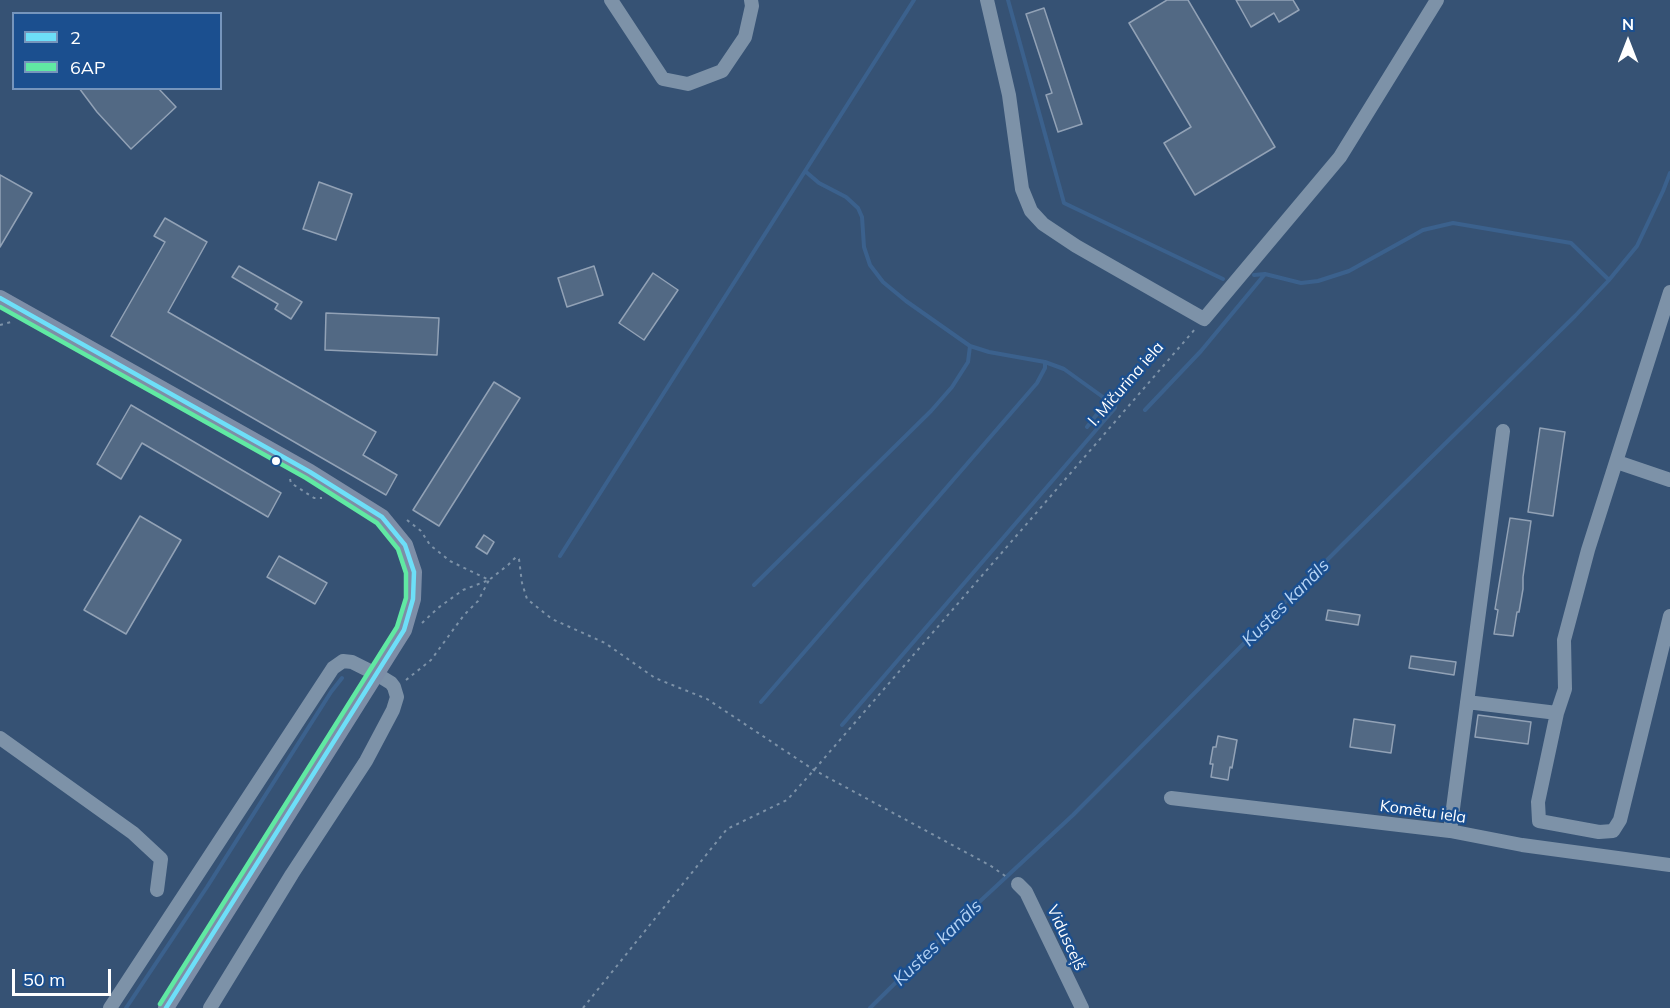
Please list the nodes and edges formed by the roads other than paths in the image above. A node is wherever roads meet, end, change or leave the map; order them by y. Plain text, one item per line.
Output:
1 (611, 0) edge
2 (751, 0) edge
3 (987, 0) edge
4 (1437, 0) edge
5 (1667, 286) edge
6 (0, 298) edge
7 (1503, 431) dead end
8 (1617, 462) junction
9 (1670, 480) edge
10 (1670, 616) edge
11 (378, 675) junction
12 (1467, 702) junction
13 (1557, 713) junction
14 (0, 738) edge
15 (1171, 798) dead end
16 (1450, 831) junction
17 (1670, 865) edge
18 (1018, 884) road end
19 (158, 890) dead end
20 (110, 1008) edge
21 (166, 1008) edge
22 (210, 1008) edge
23 (1082, 1008) edge

1 - 2 street
3 - 4 street
5 - 8 street
6 - 11 main road
7 - 12 street
8 - 9 street
8 - 13 street
10 - 13 street
11 - 20 street
11 - 21 main road
11 - 22 street
12 - 13 street
12 - 16 street
14 - 19 street
15 - 16 street, Komētu iela
16 - 17 street, Komētu iela
18 - 23 street, Vidusceļš

